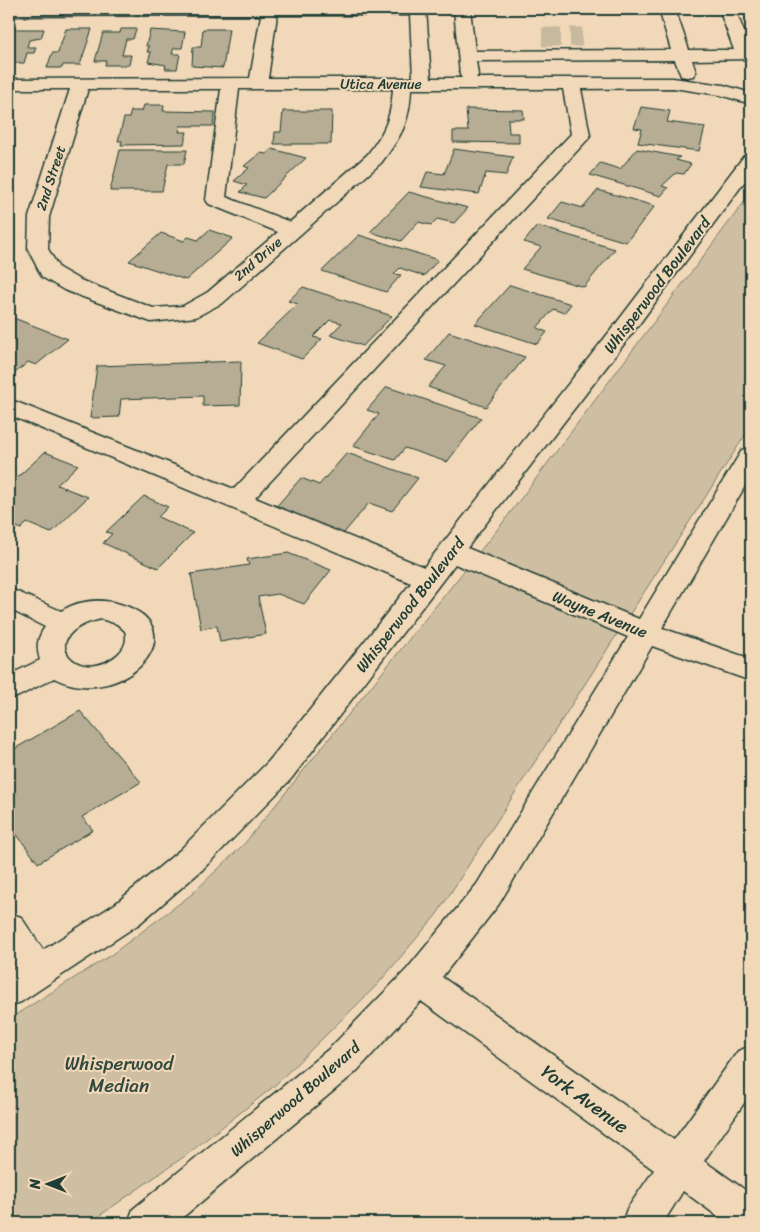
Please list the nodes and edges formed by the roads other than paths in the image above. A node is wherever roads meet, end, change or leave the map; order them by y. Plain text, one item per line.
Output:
1 (270, 9) edge
2 (418, 9) edge
3 (462, 9) edge
4 (667, 9) edge
5 (727, 9) edge
6 (9, 11) edge
7 (531, 37) tunnel mouth
8 (602, 37) dead end
9 (607, 55) junction
10 (682, 55) junction
11 (467, 56) junction
12 (508, 56) junction
13 (571, 83) junction
14 (9, 84) edge
15 (81, 84) junction
16 (231, 84) junction
17 (258, 84) junction
18 (412, 84) junction
19 (470, 84) junction
20 (690, 84) junction
21 (751, 99) edge
22 (751, 160) edge
23 (292, 230) junction
24 (50, 272) joint
25 (9, 406) edge
26 (746, 475) edge
27 (238, 501) junction
28 (451, 552) junction
29 (430, 580) junction
30 (9, 598) edge
31 (62, 623) junction
32 (646, 632) junction
33 (56, 664) junction
34 (751, 670) edge
35 (9, 688) edge
36 (9, 927) edge
37 (38, 972) junction
38 (419, 980) junction
39 (9, 991) edge
40 (751, 1063) edge
41 (678, 1166) junction
42 (751, 1217) edge
43 (146, 1223) edge
44 (641, 1223) edge

1 - 2 street
1 - 6 street
1 - 17 street
2 - 18 street, 2nd Drive
3 - 11 street
4 - 10 street
5 - 10 street
7 - 12 street
8 - 9 street
9 - 10 street
9 - 12 street
10 - 20 street
11 - 12 street
11 - 19 street
13 - 19 street, Utica Avenue
13 - 20 street, Utica Avenue
13 - 27 street
14 - 15 street, Utica Avenue
15 - 16 street, Utica Avenue
15 - 24 street, 2nd Street
16 - 17 street, Utica Avenue
16 - 23 street
17 - 18 street, Utica Avenue
18 - 19 street, Utica Avenue
18 - 23 street, 2nd Drive
20 - 21 street, Utica Avenue
22 - 28 street, Whisperwood Boulevard
23 - 24 street, 2nd Drive
25 - 27 street
26 - 32 street, Whisperwood Boulevard
27 - 29 street
28 - 29 street, Whisperwood Boulevard
28 - 32 street, Wayne Avenue
29 - 37 street, Whisperwood Boulevard
30 - 31 street
31 - 33 street
31 - 33 street
32 - 34 street, Wayne Avenue
32 - 38 street, Whisperwood Boulevard
33 - 35 street
36 - 37 street
37 - 39 street, Whisperwood Boulevard
38 - 41 street, York Avenue
38 - 43 street, Whisperwood Boulevard
40 - 41 street
41 - 42 street, York Avenue
41 - 44 street

